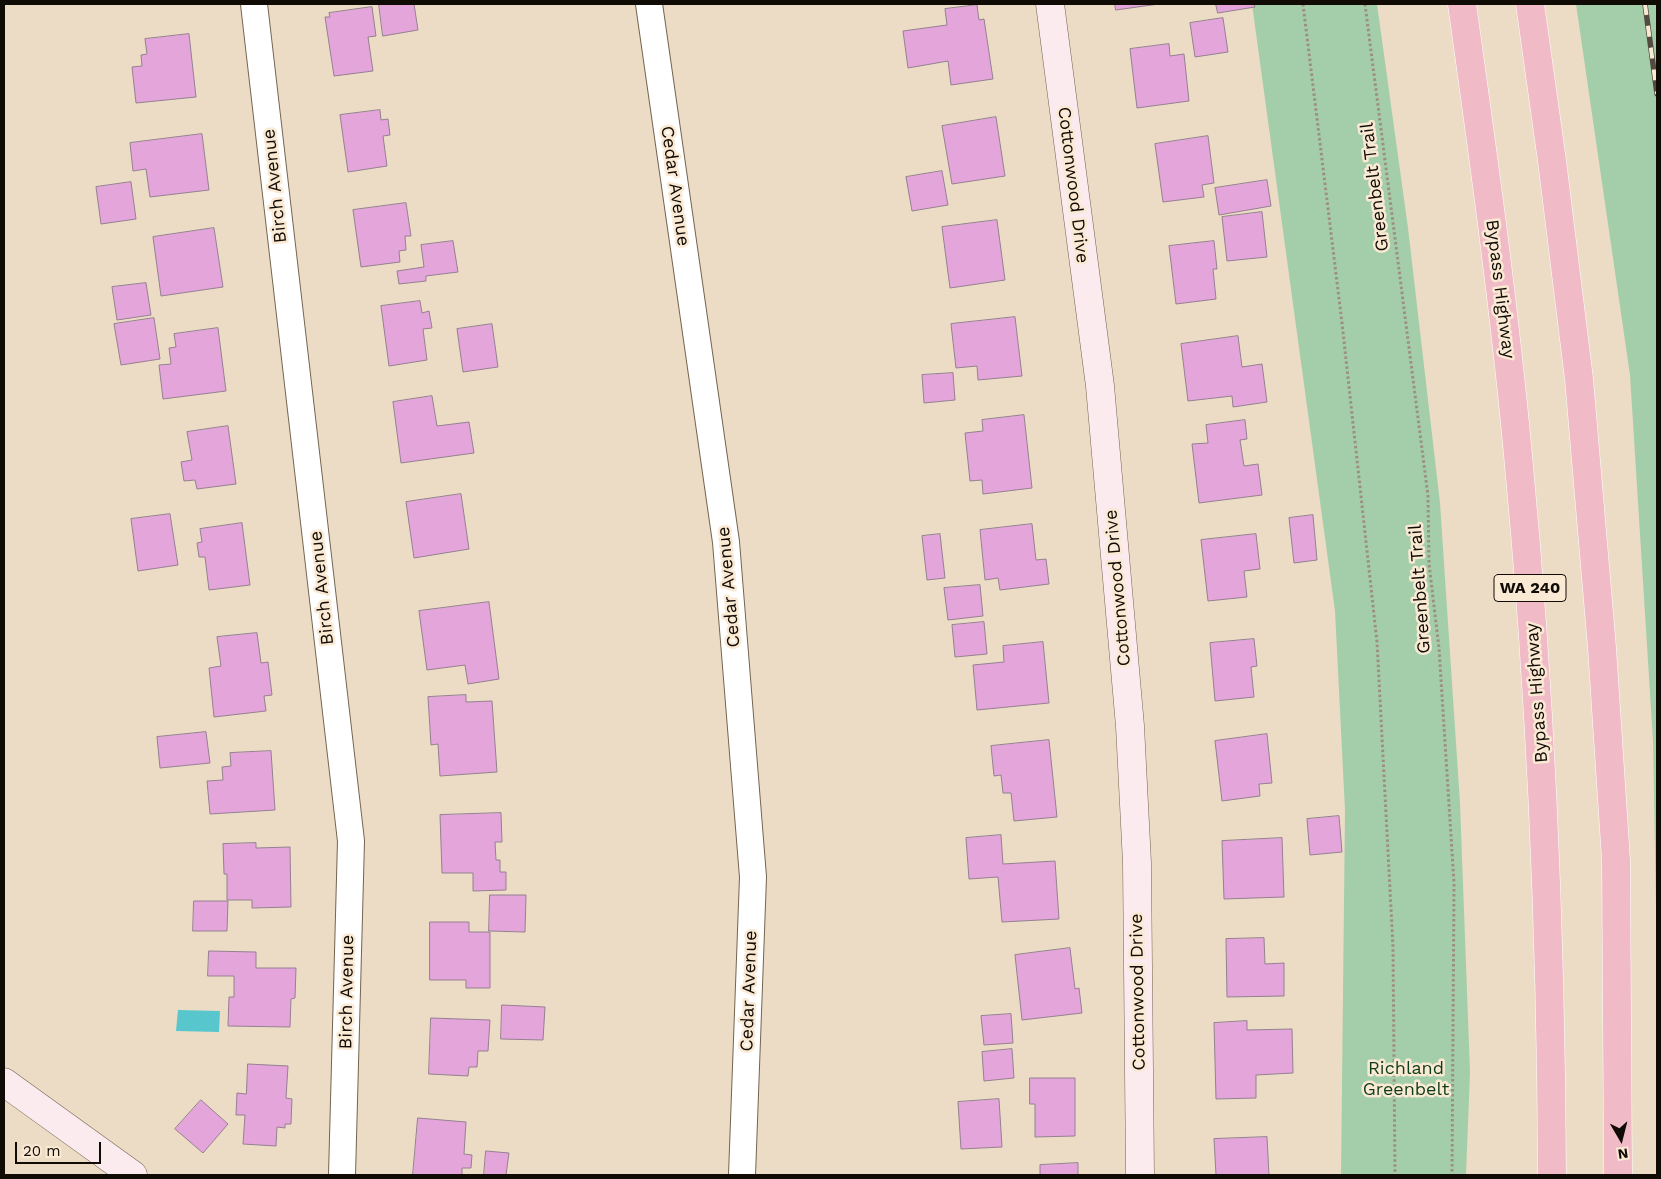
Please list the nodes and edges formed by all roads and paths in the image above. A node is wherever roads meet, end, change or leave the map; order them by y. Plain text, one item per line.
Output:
1 (254, 4) edge
2 (649, 4) edge
3 (1050, 4) edge
4 (1304, 4) edge
5 (1365, 4) edge
6 (1462, 4) edge
7 (1530, 4) edge
8 (4, 1082) edge
9 (133, 1175) edge
10 (342, 1175) edge
11 (742, 1175) edge
12 (1140, 1175) edge
13 (1395, 1175) edge
14 (1452, 1175) edge
15 (1552, 1175) edge
16 (1618, 1175) edge

1 - 10 street, Birch Avenue
2 - 11 street, Cedar Avenue
3 - 12 street, Cottonwood Drive
4 - 13 path
5 - 14 path, Greenbelt Trail
6 - 15 highway, Bypass Highway / WA 240
7 - 16 highway
8 - 9 street

